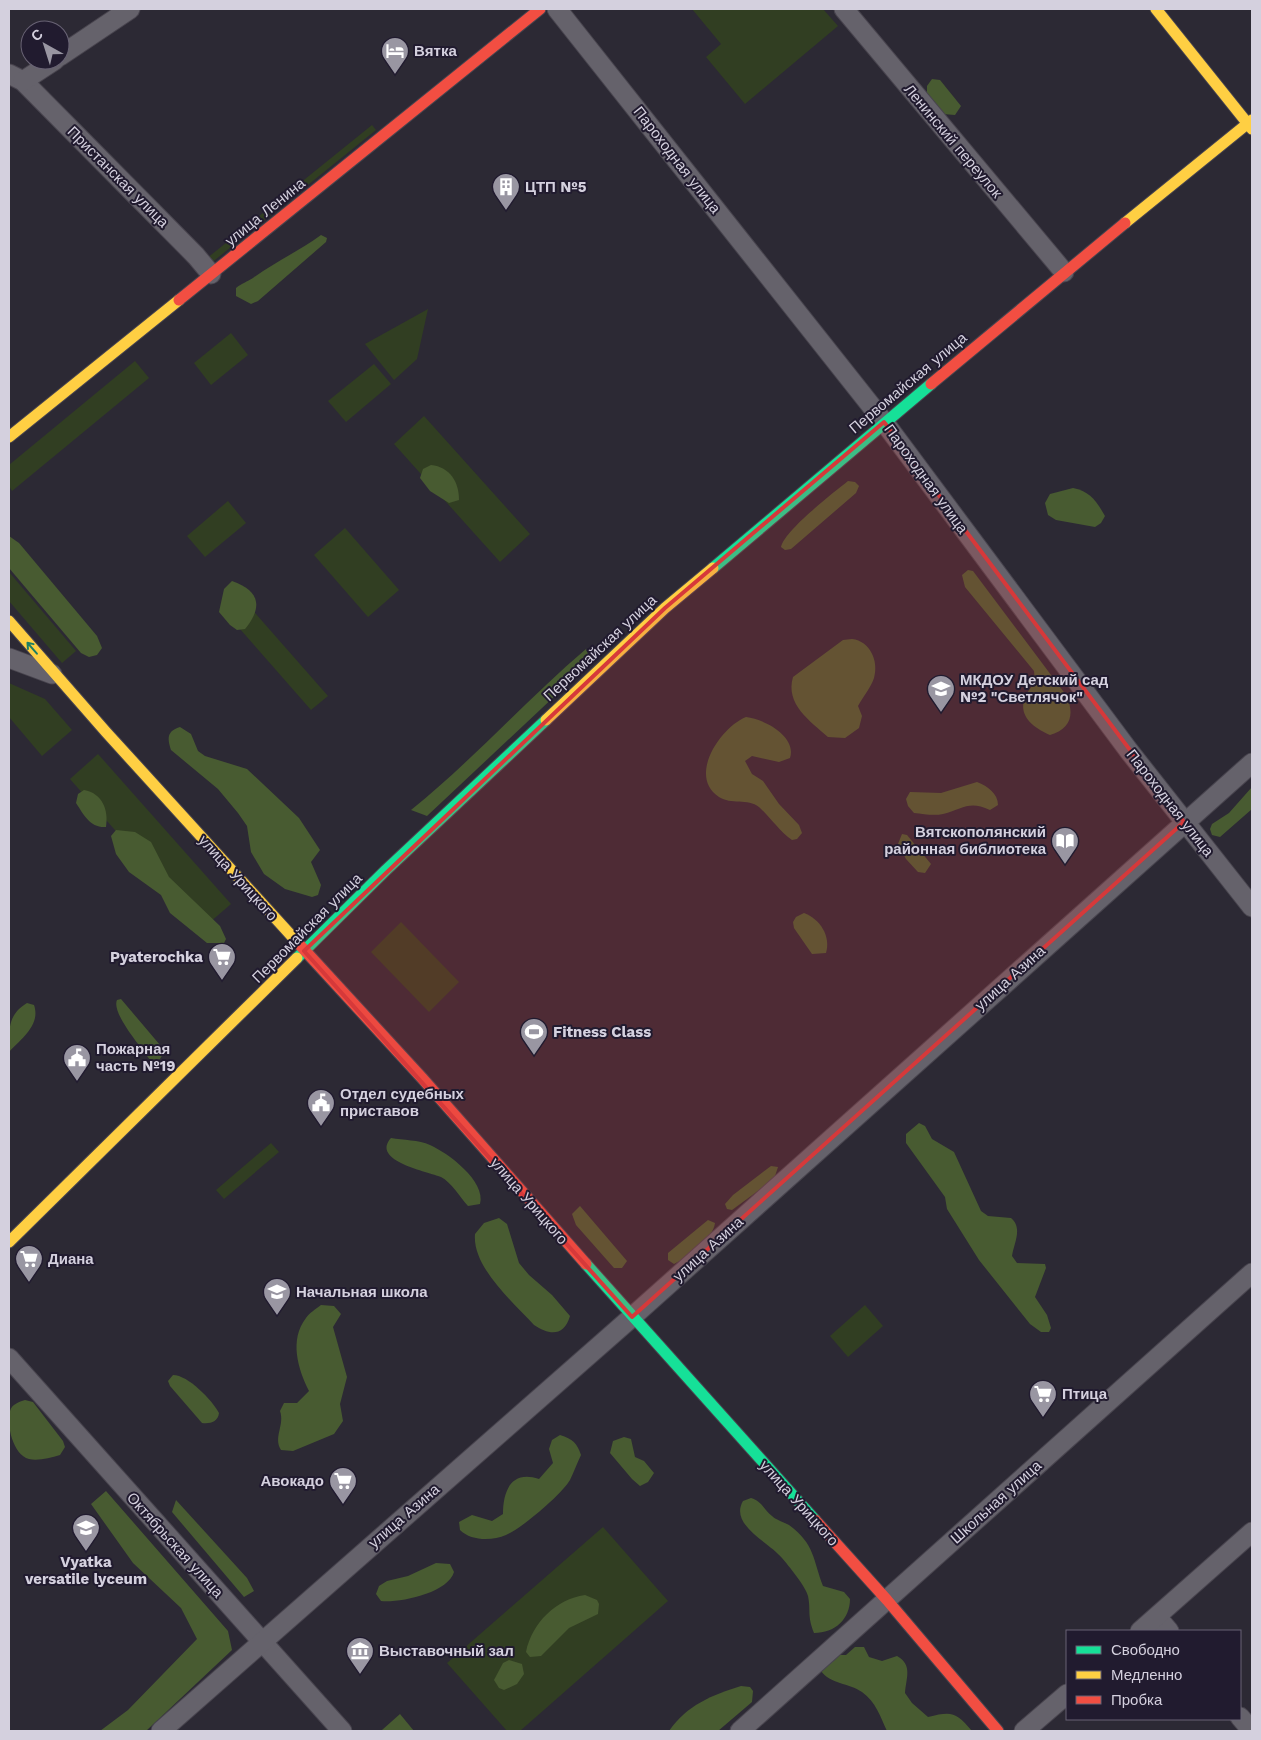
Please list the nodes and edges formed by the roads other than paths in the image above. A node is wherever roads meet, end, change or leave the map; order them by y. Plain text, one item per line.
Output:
1 (130, 9) edge
2 (540, 9) edge
3 (557, 9) edge
4 (844, 9) edge
5 (1156, 9) edge
6 (70, 49) edge
7 (33, 70) edge
8 (16, 78) edge
9 (1251, 124) edge
10 (1064, 272) junction
11 (211, 274) junction
12 (884, 422) junction
13 (9, 437) edge
14 (9, 621) edge
15 (9, 658) edge
16 (56, 675) junction
17 (1252, 763) edge
18 (1184, 822) junction
19 (1252, 907) edge
20 (304, 951) junction
21 (9, 1242) edge
22 (1252, 1273) edge
23 (632, 1317) junction
24 (9, 1358) edge
25 (1252, 1532) edge
26 (887, 1600) junction
27 (1157, 1616) junction
28 (1141, 1630) edge
29 (1168, 1630) edge
30 (262, 1642) junction
31 (1066, 1695) edge
32 (1241, 1717) edge
33 (161, 1731) edge
34 (342, 1731) edge
35 (740, 1731) edge
36 (998, 1731) edge
37 (1024, 1731) edge
38 (1252, 1731) edge

1 - 6 street
2 - 11 street, улица Ленина
3 - 12 street, Пароходная улица
4 - 10 street, Ленинский переулок
5 - 9 street
7 - 8 street
8 - 11 street, Пристанская улица
9 - 10 street, Первомайская улица
10 - 12 street, Первомайская улица
11 - 13 street, улица Ленина
12 - 18 street, Пароходная улица
12 - 20 street, Первомайская улица
16 -> 14 street, улица Урицкого
15 - 16 street, улица Урицкого
16 - 20 street, улица Урицкого
17 - 18 street, улица Азина
18 - 19 street, Пароходная улица
18 - 23 street, улица Азина
20 - 21 street, Первомайская улица
20 - 23 street, улица Урицкого
22 - 26 street, Школьная улица
23 - 26 street, улица Урицкого
23 - 30 street, улица Азина
24 - 30 street, Октябрьская улица
25 - 27 street
26 - 35 street, Школьная улица
26 - 36 street, улица Урицкого
27 - 28 street
27 - 29 street
30 - 33 street, улица Азина
30 - 34 street, Октябрьская улица
31 - 37 street
32 - 38 street

